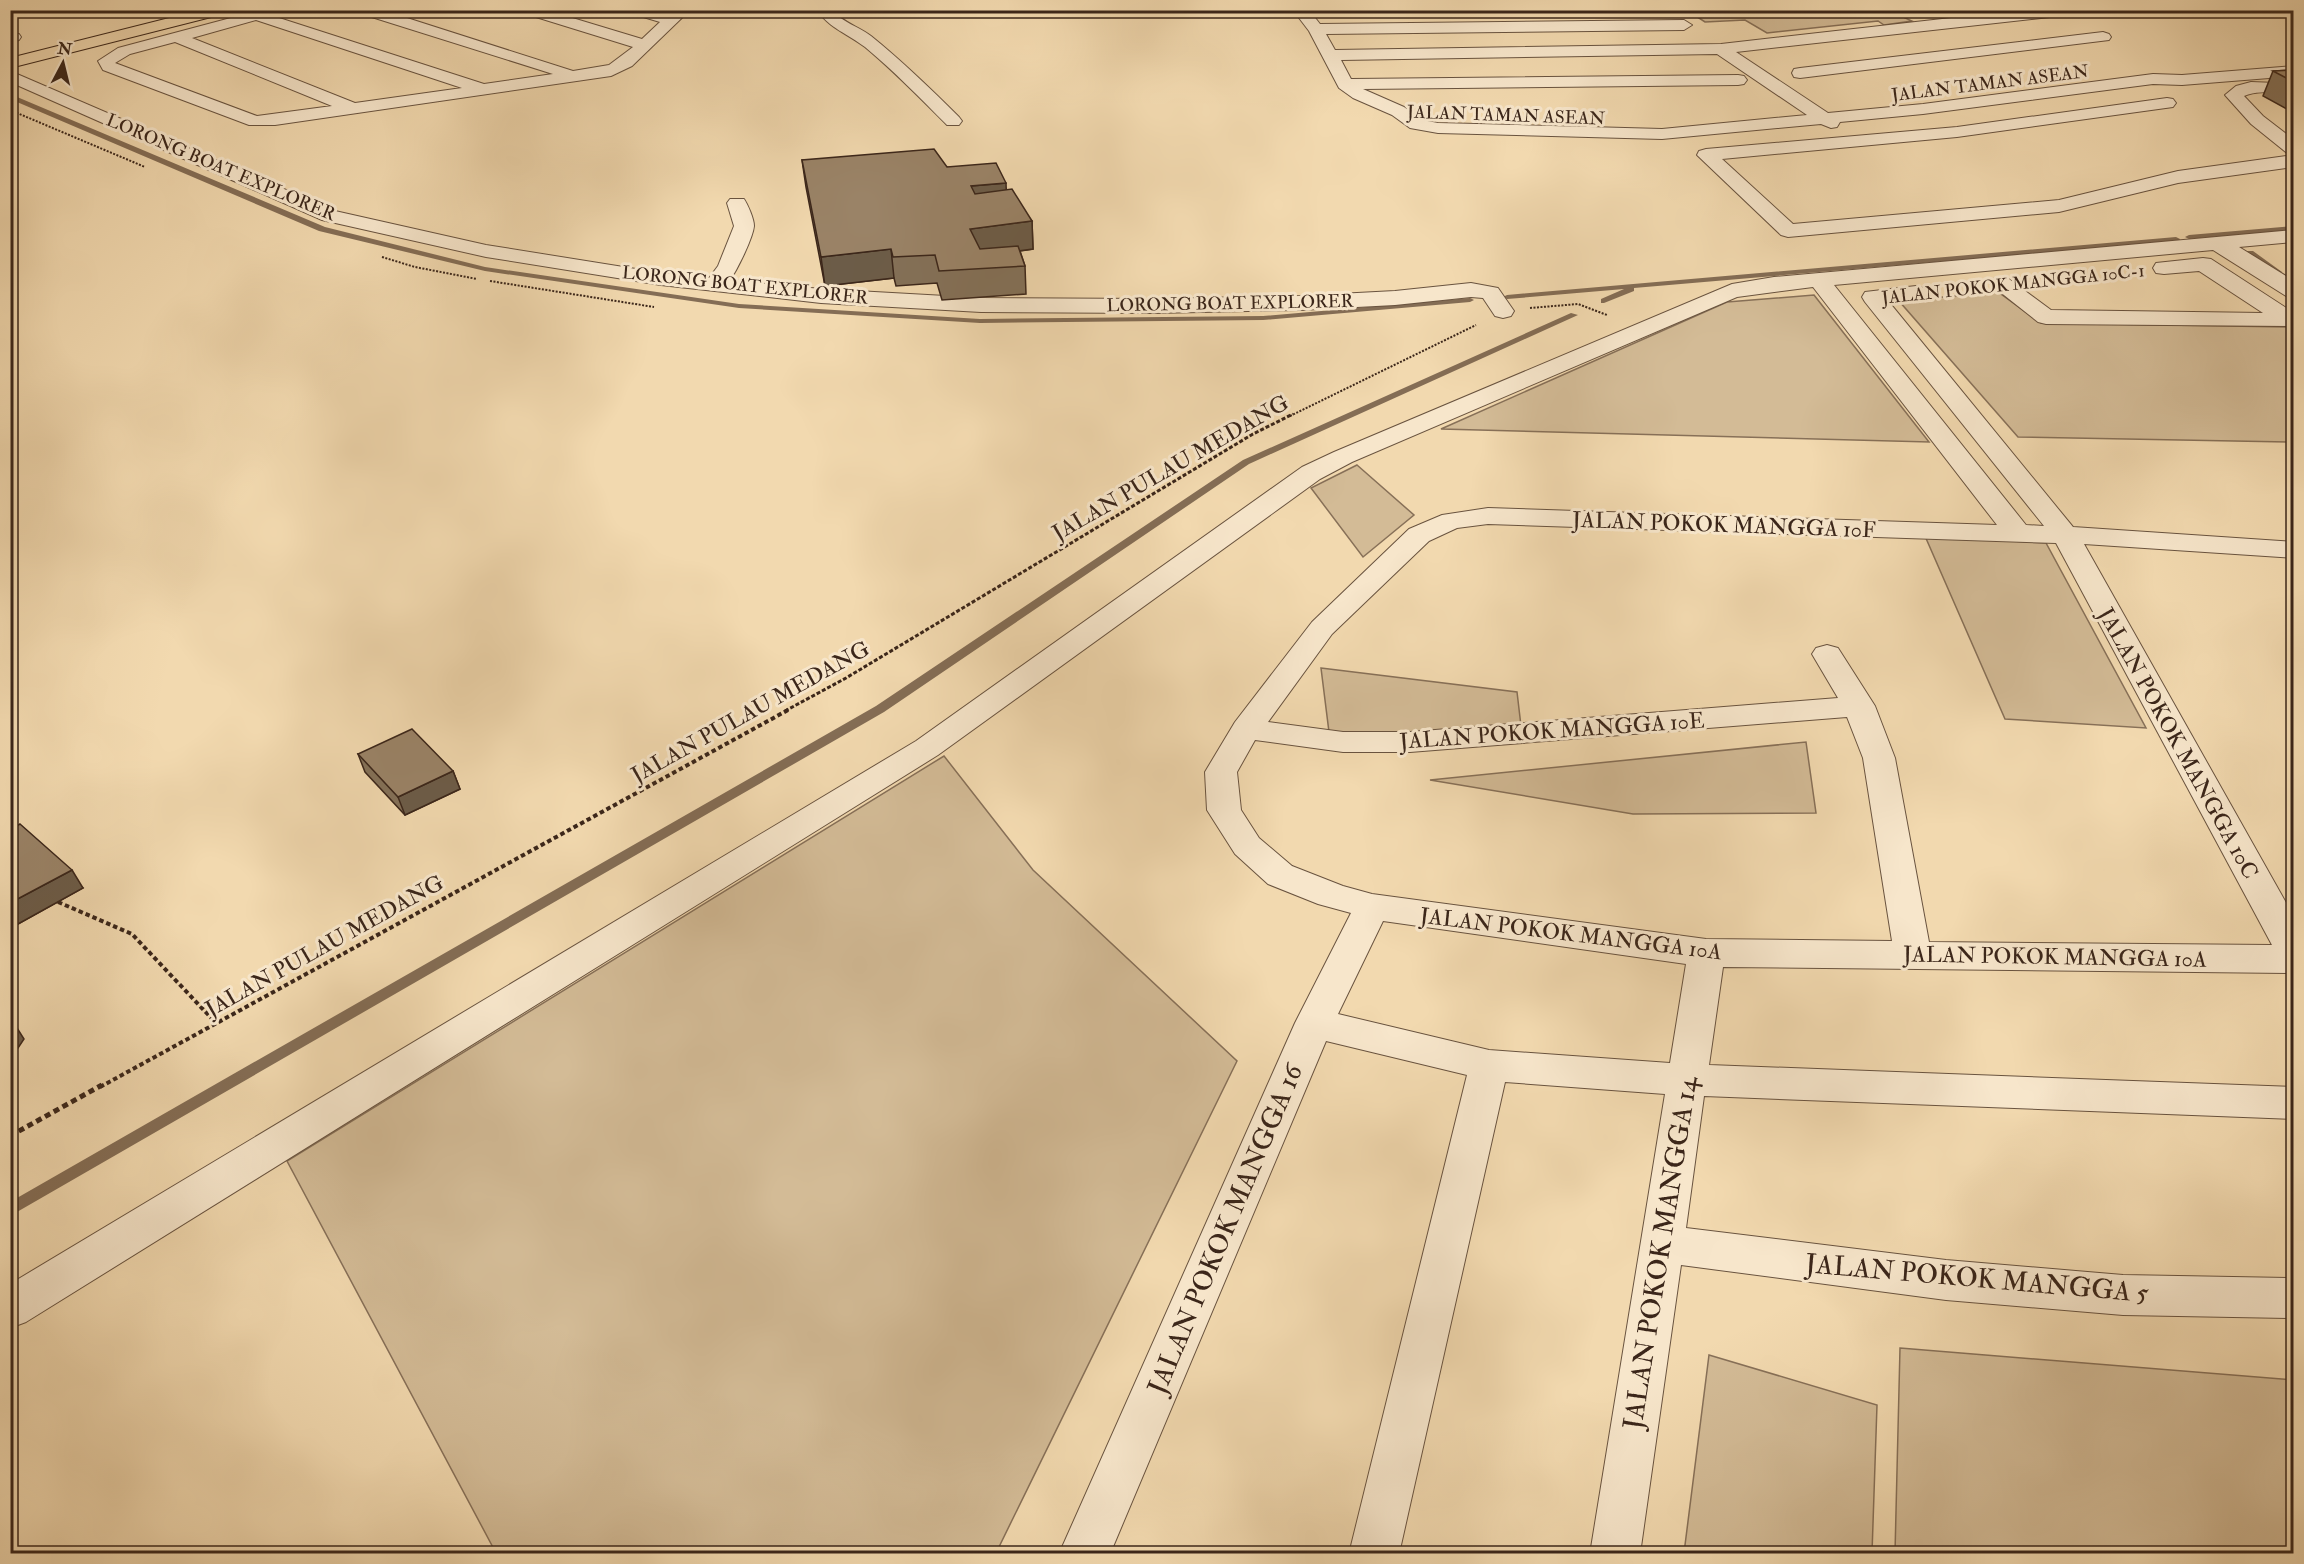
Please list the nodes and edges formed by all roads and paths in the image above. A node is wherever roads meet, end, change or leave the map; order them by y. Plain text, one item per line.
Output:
1 (222, 10) edge
2 (277, 10) edge
3 (364, 10) edge
4 (528, 10) edge
5 (635, 10) edge
6 (824, 10) edge
7 (1300, 10) edge
8 (1663, 10) edge
9 (1898, 10) edge
10 (250, 13) edge
11 (678, 16) edge
12 (2077, 16) edge
13 (1684, 25) junction
14 (1930, 26) junction
15 (1316, 29) junction
16 (1894, 30) junction
17 (176, 37) junction
18 (2103, 37) junction
19 (645, 45) junction
20 (1720, 49) junction
21 (1523, 51) junction
22 (2116, 52) dead end
23 (1330, 55) junction
24 (1949, 57) junction
25 (10, 63) edge
26 (1970, 67) dead end
27 (2294, 71) edge
28 (1800, 73) dead end
29 (10, 76) edge
30 (575, 76) junction
31 (2153, 79) junction
32 (1738, 80) dead end
33 (1543, 82) junction
34 (1345, 84) junction
35 (2294, 86) edge
36 (484, 89) junction
37 (1554, 99) dead end
38 (2167, 103) dead end
39 (1802, 104) junction
40 (354, 108) junction
41 (1731, 110) dead end
42 (1398, 111) junction
43 (1660, 116) dead end
44 (1824, 119) junction
45 (2284, 119) dead end
46 (2257, 120) junction
47 (953, 121) dead end
48 (1858, 141) junction
49 (2294, 149) edge
50 (2294, 161) edge
51 (737, 203) dead end
52 (2294, 236) edge
53 (2210, 254) junction
54 (1820, 281) junction
55 (2001, 284) junction
56 (715, 285) junction
57 (2294, 291) edge
58 (1503, 311) junction
59 (1641, 329) junction
60 (2018, 534) junction
61 (2065, 535) junction
62 (2294, 550) edge
63 (1827, 654) dead end
64 (1858, 706) junction
65 (1246, 729) junction
66 (58, 902) dead end
67 (1372, 907) junction
68 (2294, 951) edge
69 (1706, 953) junction
70 (1913, 955) junction
71 (2294, 959) edge
72 (216, 1023) junction
73 (1314, 1023) junction
74 (1489, 1065) junction
75 (1686, 1080) junction
76 (2294, 1103) edge
77 (10, 1136) edge
78 (1662, 1244) junction
79 (2294, 1298) edge
80 (10, 1308) edge
81 (1084, 1554) edge
82 (1374, 1554) edge
83 (1615, 1554) edge

1 - 25 main road
2 - 10 street
3 - 30 street
4 - 19 street
5 - 11 street
6 - 47 street
7 - 15 street
8 - 13 street
9 - 14 street
10 - 17 street
10 - 36 street
11 - 19 street
12 - 14 street
12 - 18 street
13 - 15 street
13 - 20 street
14 - 16 street
15 - 23 street
16 - 20 street
16 - 24 street
17 - 40 street
17 - 40 street
18 - 22 street
18 - 24 street
19 - 30 street
20 - 21 street
20 - 39 street
21 - 23 street
21 - 33 street
23 - 34 street
24 - 26 street
24 - 28 street
27 - 31 street, JALAN TAMAN ASEAN
29 - 56 street, LORONG BOAT EXPLORER
30 - 36 street
31 - 39 street, JALAN TAMAN ASEAN
31 - 44 street, JALAN TAMAN ASEAN
32 - 33 street
33 - 34 street
33 - 37 street
34 - 42 street
35 - 46 street
36 - 40 street
38 - 48 street
39 - 41 street, JALAN TAMAN ASEAN
39 - 44 street
42 - 43 street, JALAN TAMAN ASEAN
42 - 44 street, JALAN TAMAN ASEAN
44 - 48 street
45 - 46 street
46 - 49 street
48 - 50 street
51 - 56 street
52 - 53 street
53 - 54 street
53 - 55 street, JALAN POKOK MANGGA 10C-1
53 - 55 street
53 - 57 street
54 - 59 street
54 - 60 street
55 - 61 street, JALAN POKOK MANGGA 10C-1
56 - 58 street, LORONG BOAT EXPLORER
58 - 59 path
58 - 72 path, JALAN PULAU MEDANG
59 - 80 street
60 - 61 street, JALAN POKOK MANGGA 10F
60 - 65 street, JALAN POKOK MANGGA 10F
61 - 62 street, JALAN POKOK MANGGA 10F
61 - 68 street, JALAN POKOK MANGGA 10C
63 - 64 street
64 - 65 street, JALAN POKOK MANGGA 10E
64 - 70 street
65 - 67 street, JALAN POKOK MANGGA 10A
66 - 72 path
67 - 69 street, JALAN POKOK MANGGA 10A
67 - 73 street, JALAN POKOK MANGGA 16
69 - 70 street, JALAN POKOK MANGGA 10A
69 - 75 street, JALAN POKOK MANGGA 14
70 - 71 street, JALAN POKOK MANGGA 10A
72 - 77 path, JALAN PULAU MEDANG
73 - 74 street
73 - 81 street, JALAN POKOK MANGGA 16
74 - 75 street
74 - 82 street
75 - 76 street
75 - 78 street, JALAN POKOK MANGGA 14
78 - 79 street, JALAN POKOK MANGGA 5
78 - 83 street, JALAN POKOK MANGGA 14

